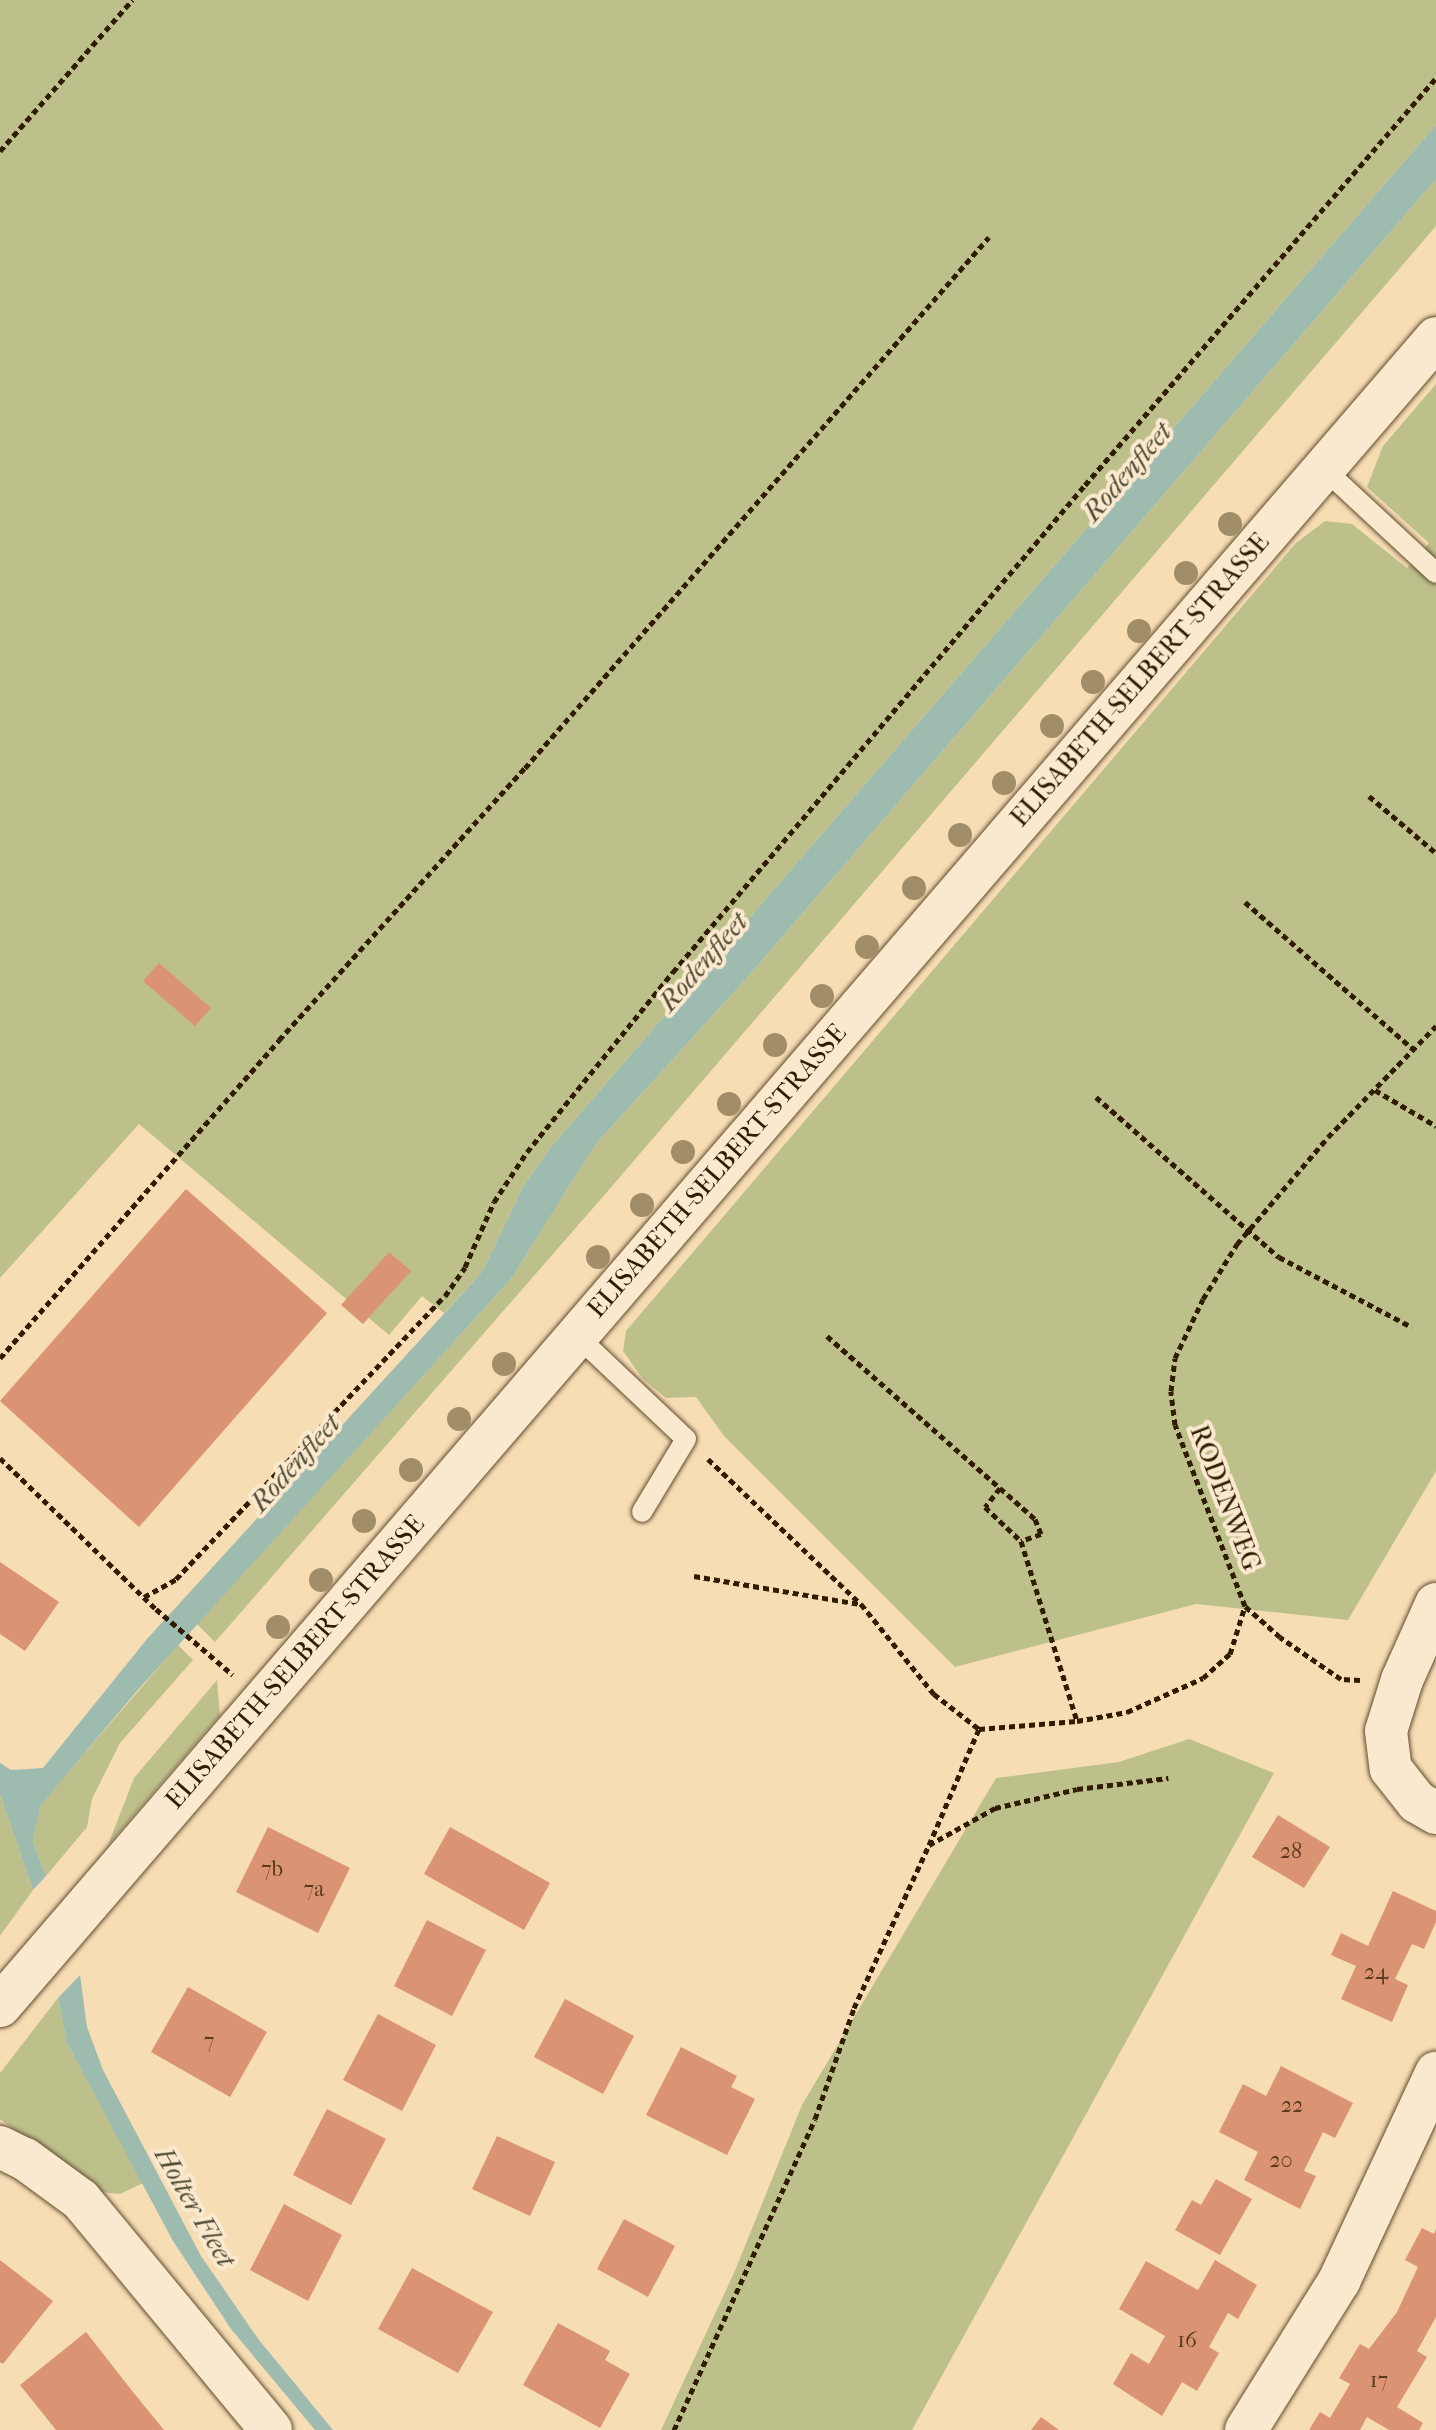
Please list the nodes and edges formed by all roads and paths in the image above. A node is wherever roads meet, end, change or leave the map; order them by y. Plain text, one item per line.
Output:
1 (132, 0) edge
2 (1436, 78) edge
3 (0, 151) edge
4 (989, 237) dead end
5 (1436, 338) edge
6 (1323, 468) junction
7 (1436, 573) edge
8 (1369, 796) dead end
9 (1436, 853) edge
10 (1245, 902) dead end
11 (1436, 1026) edge
12 (1414, 1050) junction
13 (1375, 1090) junction
14 (1096, 1097) dead end
15 (1436, 1126) edge
16 (1250, 1229) junction
17 (1412, 1327) dead end
18 (576, 1335) junction
19 (827, 1336) dead end
20 (0, 1358) edge
21 (686, 1439) junction
22 (0, 1458) edge
23 (1000, 1488) junction
24 (642, 1512) dead end
25 (1021, 1541) junction
26 (694, 1576) dead end
27 (144, 1597) junction
28 (861, 1604) junction
29 (1436, 1604) edge
30 (1245, 1606) junction
31 (1402, 1680) junction
32 (262, 1700) junction
33 (1077, 1721) junction
34 (979, 1729) junction
35 (1168, 1778) dead end
36 (1436, 1813) edge
37 (929, 1845) junction
38 (0, 2006) edge
39 (1436, 2073) edge
40 (0, 2147) edge
41 (271, 2430) edge
42 (674, 2430) edge
43 (1246, 2430) edge

1 - 3 path
2 - 27 path
4 - 20 path
5 - 6 street, ELISABETH-SELBERT-STRASSE
6 - 7 lane
6 - 18 street, ELISABETH-SELBERT-STRASSE
8 - 9 path
10 - 12 path
11 - 12 path, RODENWEG
12 - 13 path, RODENWEG
13 - 15 path
13 - 16 path, RODENWEG
14 - 16 path
16 - 17 path
16 - 30 path, RODENWEG
18 - 21 lane
18 - 32 street, ELISABETH-SELBERT-STRASSE
19 - 23 path
21 - 24 lane
21 - 28 path
22 - 27 path
23 - 25 path
23 - 25 path
25 - 33 path
26 - 28 path
27 - 32 path
28 - 34 path
29 - 31 street
30 - 31 path, RODENWEG
30 - 33 path
31 - 36 street
32 - 38 street, ELISABETH-SELBERT-STRASSE
33 - 34 path
34 - 37 path
35 - 37 path
37 - 42 path
39 - 43 street
40 - 41 street

